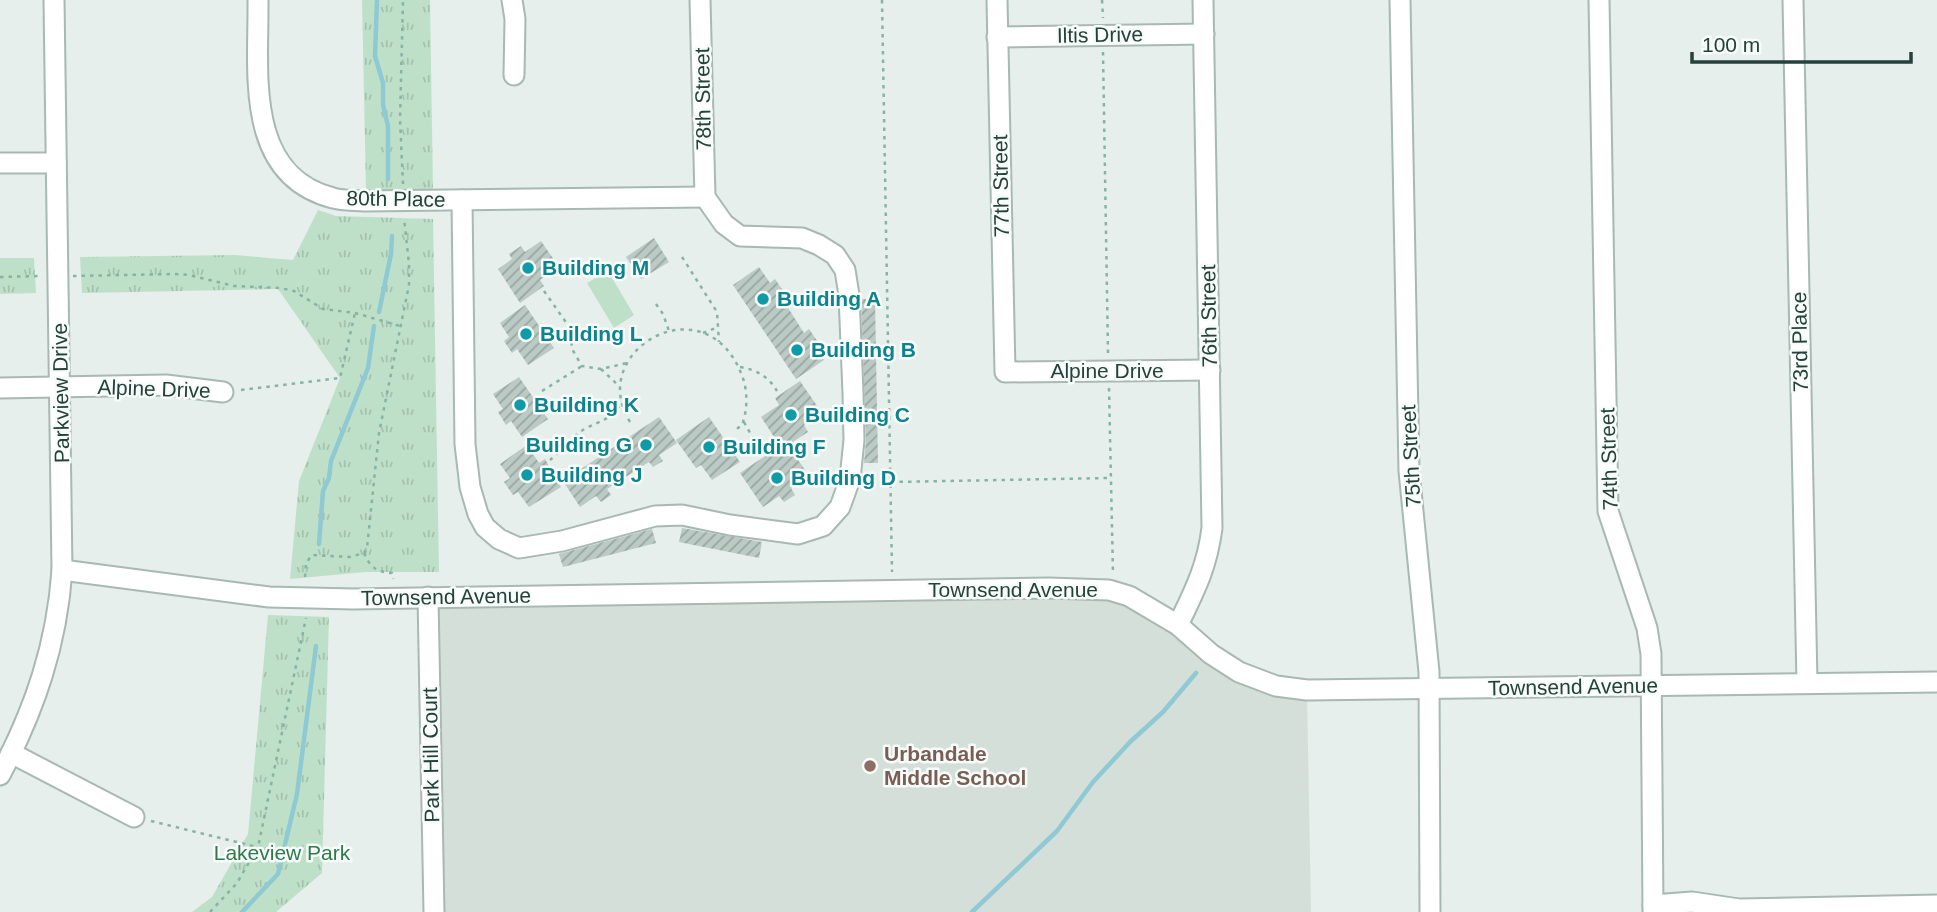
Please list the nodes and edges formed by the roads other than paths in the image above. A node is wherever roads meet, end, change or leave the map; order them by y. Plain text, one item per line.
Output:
1 (54, 0) edge
2 (257, 0) edge
3 (512, 0) edge
4 (700, 0) edge
5 (997, 0) edge
6 (1203, 0) edge
7 (1400, 0) edge
8 (1599, 0) edge
9 (1793, 0) edge
10 (1203, 34) junction
11 (997, 37) junction
12 (514, 75) dead end
13 (0, 163) edge
14 (56, 163) junction
15 (705, 197) junction
16 (462, 200) junction
17 (1210, 370) junction
18 (1005, 372) joint
19 (60, 387) junction
20 (0, 388) edge
21 (223, 392) road end
22 (62, 570) junction
23 (428, 597) junction
24 (1178, 625) junction
25 (1937, 682) edge
26 (1807, 683) junction
27 (1651, 685) junction
28 (1429, 690) junction
29 (11, 753) junction
30 (0, 775) edge
31 (134, 817) road end
32 (1937, 905) edge
33 (1653, 908) edge
34 (434, 912) edge
35 (1430, 912) edge

1 - 14 street, Parkview Drive
2 - 16 street, 80th Place
3 - 12 street
4 - 15 street, 78th Street
5 - 11 street, 77th Street
6 - 10 street, 76th Street
7 - 28 street, 75th Street
8 - 27 street, 74th Street
9 - 26 street, 73rd Place
10 - 11 street, Iltis Drive
10 - 17 street, 76th Street
11 - 18 street, 77th Street
13 - 14 street
14 - 19 street, Parkview Drive
15 - 16 street, 80th Place
15 - 16 street
17 - 18 street, Alpine Drive
17 - 24 street, 76th Street
19 - 20 street, Alpine Drive
19 - 21 street, Alpine Drive
19 - 22 street, Parkview Drive
22 - 23 street, Townsend Avenue
22 - 29 street, Parkview Drive
23 - 24 street, Townsend Avenue
23 - 34 street, Park Hill Court
24 - 28 street, Townsend Avenue
25 - 26 street, Townsend Avenue
26 - 27 street, Townsend Avenue
27 - 28 street, Townsend Avenue
27 - 33 street, 74th Street
28 - 35 street, 75th Street
29 - 30 street, Parkview Drive
29 - 31 street
32 - 33 street

